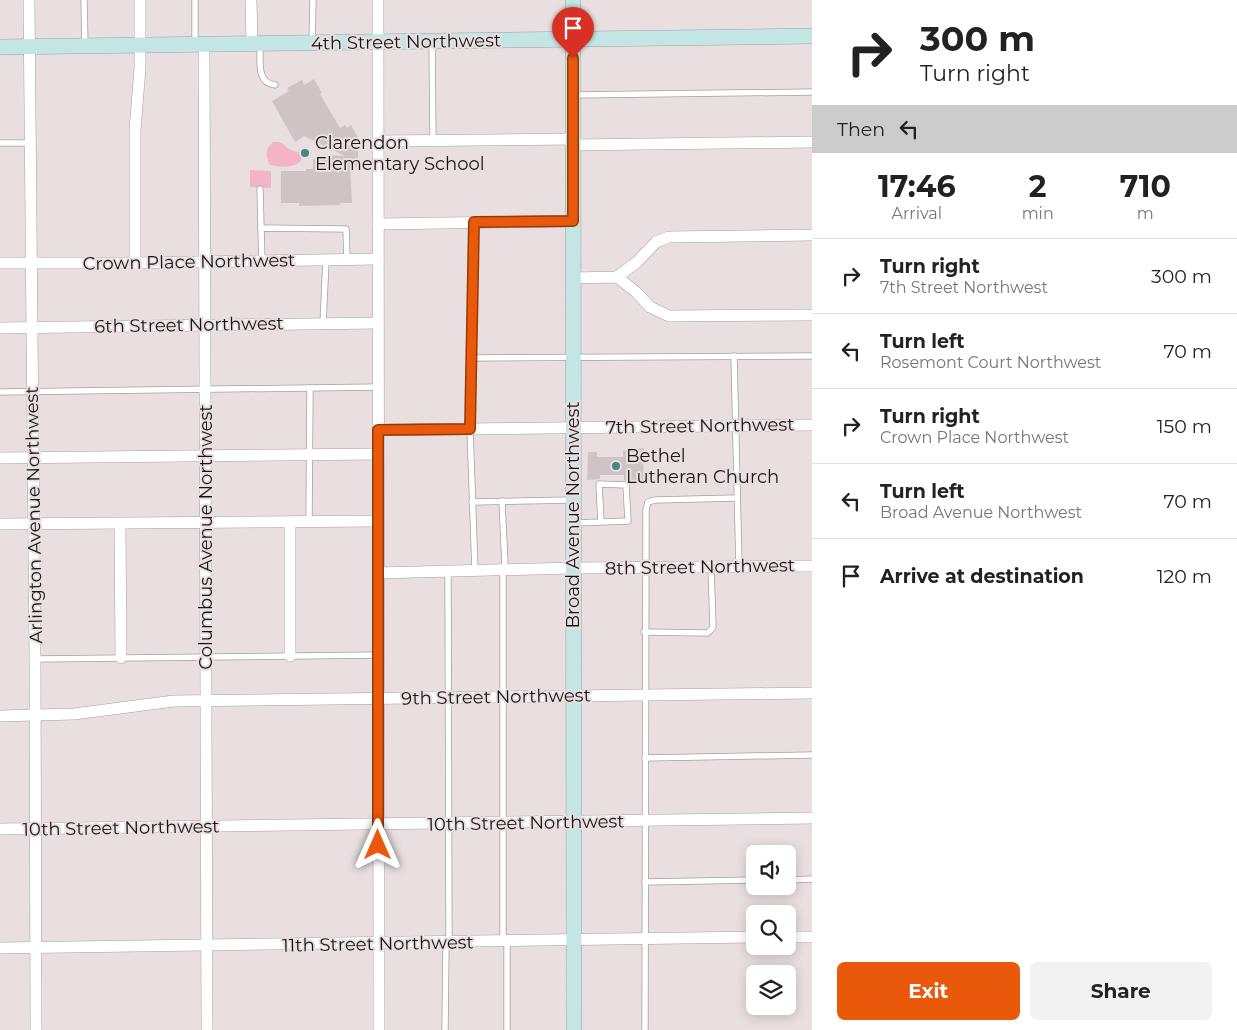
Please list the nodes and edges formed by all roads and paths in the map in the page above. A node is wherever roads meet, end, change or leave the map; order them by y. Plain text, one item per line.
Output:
1 (29, 0) edge
2 (84, 0) edge
3 (140, 0) edge
4 (195, 0) edge
5 (251, 0) edge
6 (313, 0) edge
7 (378, 0) edge
8 (573, 0) edge
9 (812, 36) edge
10 (573, 39) junction
11 (432, 41) junction
12 (378, 42) junction
13 (312, 43) junction
14 (200, 44) junction
15 (256, 44) junction
16 (140, 45) junction
17 (85, 46) junction
18 (0, 47) edge
19 (30, 47) junction
20 (275, 85) dead end
21 (812, 92) edge
22 (573, 95) junction
23 (433, 140) junction
24 (378, 141) junction
25 (573, 142) junction
26 (812, 142) edge
27 (0, 143) edge
28 (31, 143) junction
29 (260, 189) dead end
30 (573, 221) junction
31 (474, 222) junction
32 (378, 224) junction
33 (261, 228) junction
34 (812, 235) edge
35 (378, 259) junction
36 (326, 260) junction
37 (347, 260) junction
38 (0, 262) edge
39 (205, 262) junction
40 (262, 262) junction
41 (32, 263) junction
42 (134, 263) junction
43 (617, 277) junction
44 (573, 278) junction
45 (812, 315) edge
46 (378, 323) junction
47 (323, 324) junction
48 (205, 325) junction
49 (32, 327) junction
50 (0, 328) edge
51 (734, 356) junction
52 (812, 356) edge
53 (573, 357) junction
54 (471, 358) junction
55 (378, 387) junction
56 (310, 388) junction
57 (206, 390) junction
58 (0, 392) edge
59 (32, 392) junction
60 (812, 425) edge
61 (736, 426) junction
62 (574, 428) junction
63 (470, 429) junction
64 (378, 430) junction
65 (378, 454) junction
66 (308, 455) junction
67 (206, 456) junction
68 (0, 458) edge
69 (32, 458) junction
70 (736, 498) junction
71 (573, 500) junction
72 (502, 501) junction
73 (472, 502) junction
74 (309, 521) junction
75 (378, 521) junction
76 (206, 522) junction
77 (290, 522) junction
78 (600, 522) junction
79 (573, 523) junction
80 (0, 524) edge
81 (34, 524) junction
82 (120, 524) junction
83 (812, 566) edge
84 (711, 567) junction
85 (739, 567) junction
86 (573, 568) junction
87 (645, 568) junction
88 (475, 570) junction
89 (504, 570) junction
90 (448, 571) junction
91 (378, 573) junction
92 (644, 632) junction
93 (378, 655) junction
94 (290, 656) junction
95 (206, 657) junction
96 (121, 658) junction
97 (35, 659) junction
98 (812, 693) edge
99 (502, 696) junction
100 (573, 696) junction
101 (644, 696) junction
102 (449, 697) junction
103 (378, 699) junction
104 (206, 700) junction
105 (0, 716) edge
106 (36, 716) junction
107 (812, 755) edge
108 (645, 758) junction
109 (812, 818) edge
110 (645, 821) junction
111 (574, 822) junction
112 (449, 824) junction
113 (504, 824) junction
114 (378, 825) junction
115 (206, 827) junction
116 (0, 829) edge
117 (36, 829) junction
118 (812, 878) edge
119 (796, 879) edge
120 (746, 880) edge
121 (645, 882) junction
122 (812, 936) edge
123 (746, 937) edge
124 (796, 937) edge
125 (645, 939) junction
126 (574, 940) junction
127 (505, 942) junction
128 (448, 943) junction
129 (379, 944) junction
130 (206, 946) junction
131 (36, 947) junction
132 (0, 948) edge
133 (36, 1030) edge
134 (207, 1030) edge
135 (379, 1030) edge
136 (445, 1030) edge
137 (507, 1030) edge
138 (574, 1030) edge
139 (645, 1030) edge

1 - 19 street, Arlington Avenue Northwest
2 - 17 lane
3 - 16 street
4 - 14 lane
5 - 15 street
6 - 13 lane
7 - 12 street
8 - 10 street, Broad Avenue Northwest
9 - 10 street, 4th Street Northwest
10 - 11 street, 4th Street Northwest
10 - 22 street, Broad Avenue Northwest
11 - 12 street, 4th Street Northwest
11 - 23 lane
12 - 13 street, 4th Street Northwest
12 - 24 street
13 - 15 street, 4th Street Northwest
14 - 15 street, 4th Street Northwest
14 - 16 street, 4th Street Northwest
14 - 39 street, Columbus Avenue Northwest
15 - 20 lane
16 - 17 street, 4th Street Northwest
16 - 42 street
17 - 19 street, 4th Street Northwest
18 - 19 street, 4th Street Northwest
19 - 28 street, Arlington Avenue Northwest
21 - 22 lane
22 - 25 street, Broad Avenue Northwest
23 - 24 street
23 - 25 street
24 - 32 street
25 - 26 street
25 - 30 street, Broad Avenue Northwest
27 - 28 lane
28 - 41 street, Arlington Avenue Northwest
29 - 33 lane
30 - 31 street
30 - 44 street, Broad Avenue Northwest
31 - 32 street
31 - 54 lane
32 - 35 street
33 - 37 lane
33 - 40 lane
34 - 43 street
35 - 37 street, Crown Place Northwest
35 - 46 street
36 - 37 street, Crown Place Northwest
36 - 40 street, Crown Place Northwest
36 - 47 lane
38 - 41 street, Crown Place Northwest
39 - 40 street, Crown Place Northwest
39 - 42 street, Crown Place Northwest
39 - 48 street, Columbus Avenue Northwest
41 - 42 street, Crown Place Northwest
41 - 49 street, Arlington Avenue Northwest
43 - 44 street
43 - 45 street
44 - 53 street, Broad Avenue Northwest
46 - 47 street, 6th Street Northwest
46 - 55 street
47 - 48 street, 6th Street Northwest
48 - 49 street, 6th Street Northwest
48 - 57 street, Columbus Avenue Northwest
49 - 50 street, 6th Street Northwest
49 - 59 street, Arlington Avenue Northwest
51 - 52 lane
51 - 53 lane
51 - 61 lane
53 - 54 lane
53 - 62 street, Broad Avenue Northwest
54 - 63 lane
55 - 56 lane
55 - 64 street
56 - 57 lane
56 - 66 lane
57 - 59 lane
57 - 67 street, Columbus Avenue Northwest
58 - 59 lane
59 - 69 street, Arlington Avenue Northwest
60 - 61 street, 7th Street Northwest
61 - 62 street, 7th Street Northwest
61 - 70 lane
62 - 63 street, 7th Street Northwest
62 - 71 street, Broad Avenue Northwest
63 - 64 street, 7th Street Northwest
63 - 73 lane
64 - 65 street
65 - 66 street
65 - 75 street
66 - 67 street
66 - 74 lane
67 - 69 street
67 - 76 street, Columbus Avenue Northwest
68 - 69 street
69 - 81 street, Arlington Avenue Northwest
70 - 85 lane
70 - 87 lane
71 - 72 lane
71 - 79 street, Broad Avenue Northwest
72 - 73 lane
72 - 89 lane
73 - 88 lane
74 - 75 street
74 - 77 street
75 - 91 street
76 - 77 street
76 - 82 street
76 - 95 street, Columbus Avenue Northwest
77 - 94 street
78 - 78 lane
78 - 79 lane
79 - 86 street, Broad Avenue Northwest
80 - 81 street
81 - 82 street
81 - 97 street, Arlington Avenue Northwest
82 - 96 street
83 - 85 street, 8th Street Northwest
84 - 85 street, 8th Street Northwest
84 - 87 street, 8th Street Northwest
84 - 92 lane
86 - 87 street, 8th Street Northwest
86 - 89 street, 8th Street Northwest
86 - 100 street, Broad Avenue Northwest
87 - 92 lane
88 - 89 street, 8th Street Northwest
88 - 90 street, 8th Street Northwest
89 - 99 lane
90 - 91 street, 8th Street Northwest
90 - 102 lane
91 - 93 street
92 - 101 lane
93 - 94 lane
93 - 103 street
94 - 95 lane
95 - 96 lane
95 - 104 street, Columbus Avenue Northwest
96 - 97 lane
97 - 106 street, Arlington Avenue Northwest
98 - 101 street, 9th Street Northwest
99 - 100 street, 9th Street Northwest
99 - 102 street, 9th Street Northwest
99 - 113 lane
100 - 101 street, 9th Street Northwest
100 - 111 street, Broad Avenue Northwest
101 - 108 lane
102 - 103 street, 9th Street Northwest
102 - 112 lane
103 - 104 street, 9th Street Northwest
103 - 114 street
104 - 106 street, 9th Street Northwest
104 - 115 street, Columbus Avenue Northwest
105 - 106 street, 9th Street Northwest
106 - 117 street, Arlington Avenue Northwest
107 - 108 lane
108 - 110 lane
109 - 110 street, 10th Street Northwest
110 - 111 street, 10th Street Northwest
110 - 121 lane
111 - 113 street, 10th Street Northwest
111 - 126 street, Broad Avenue Northwest
112 - 113 street, 10th Street Northwest
112 - 114 street, 10th Street Northwest
112 - 128 lane
113 - 127 lane
114 - 115 street, 10th Street Northwest
114 - 129 street
115 - 117 street, 10th Street Northwest
115 - 130 street, Columbus Avenue Northwest
116 - 117 street, 10th Street Northwest
117 - 131 street, Arlington Avenue Northwest
118 - 119 lane
120 - 121 lane
121 - 125 lane
122 - 124 street
123 - 125 street, 11th Street Northwest
125 - 126 street, 11th Street Northwest
125 - 139 lane
126 - 127 street, 11th Street Northwest
126 - 138 street, Broad Avenue Northwest
127 - 128 street, 11th Street Northwest
127 - 137 lane
128 - 129 street, 11th Street Northwest
128 - 136 lane
129 - 130 street, 11th Street Northwest
129 - 135 street
130 - 131 street, 11th Street Northwest
130 - 134 street, Columbus Avenue Northwest
131 - 132 street, 11th Street Northwest
131 - 133 street, Arlington Avenue Northwest

